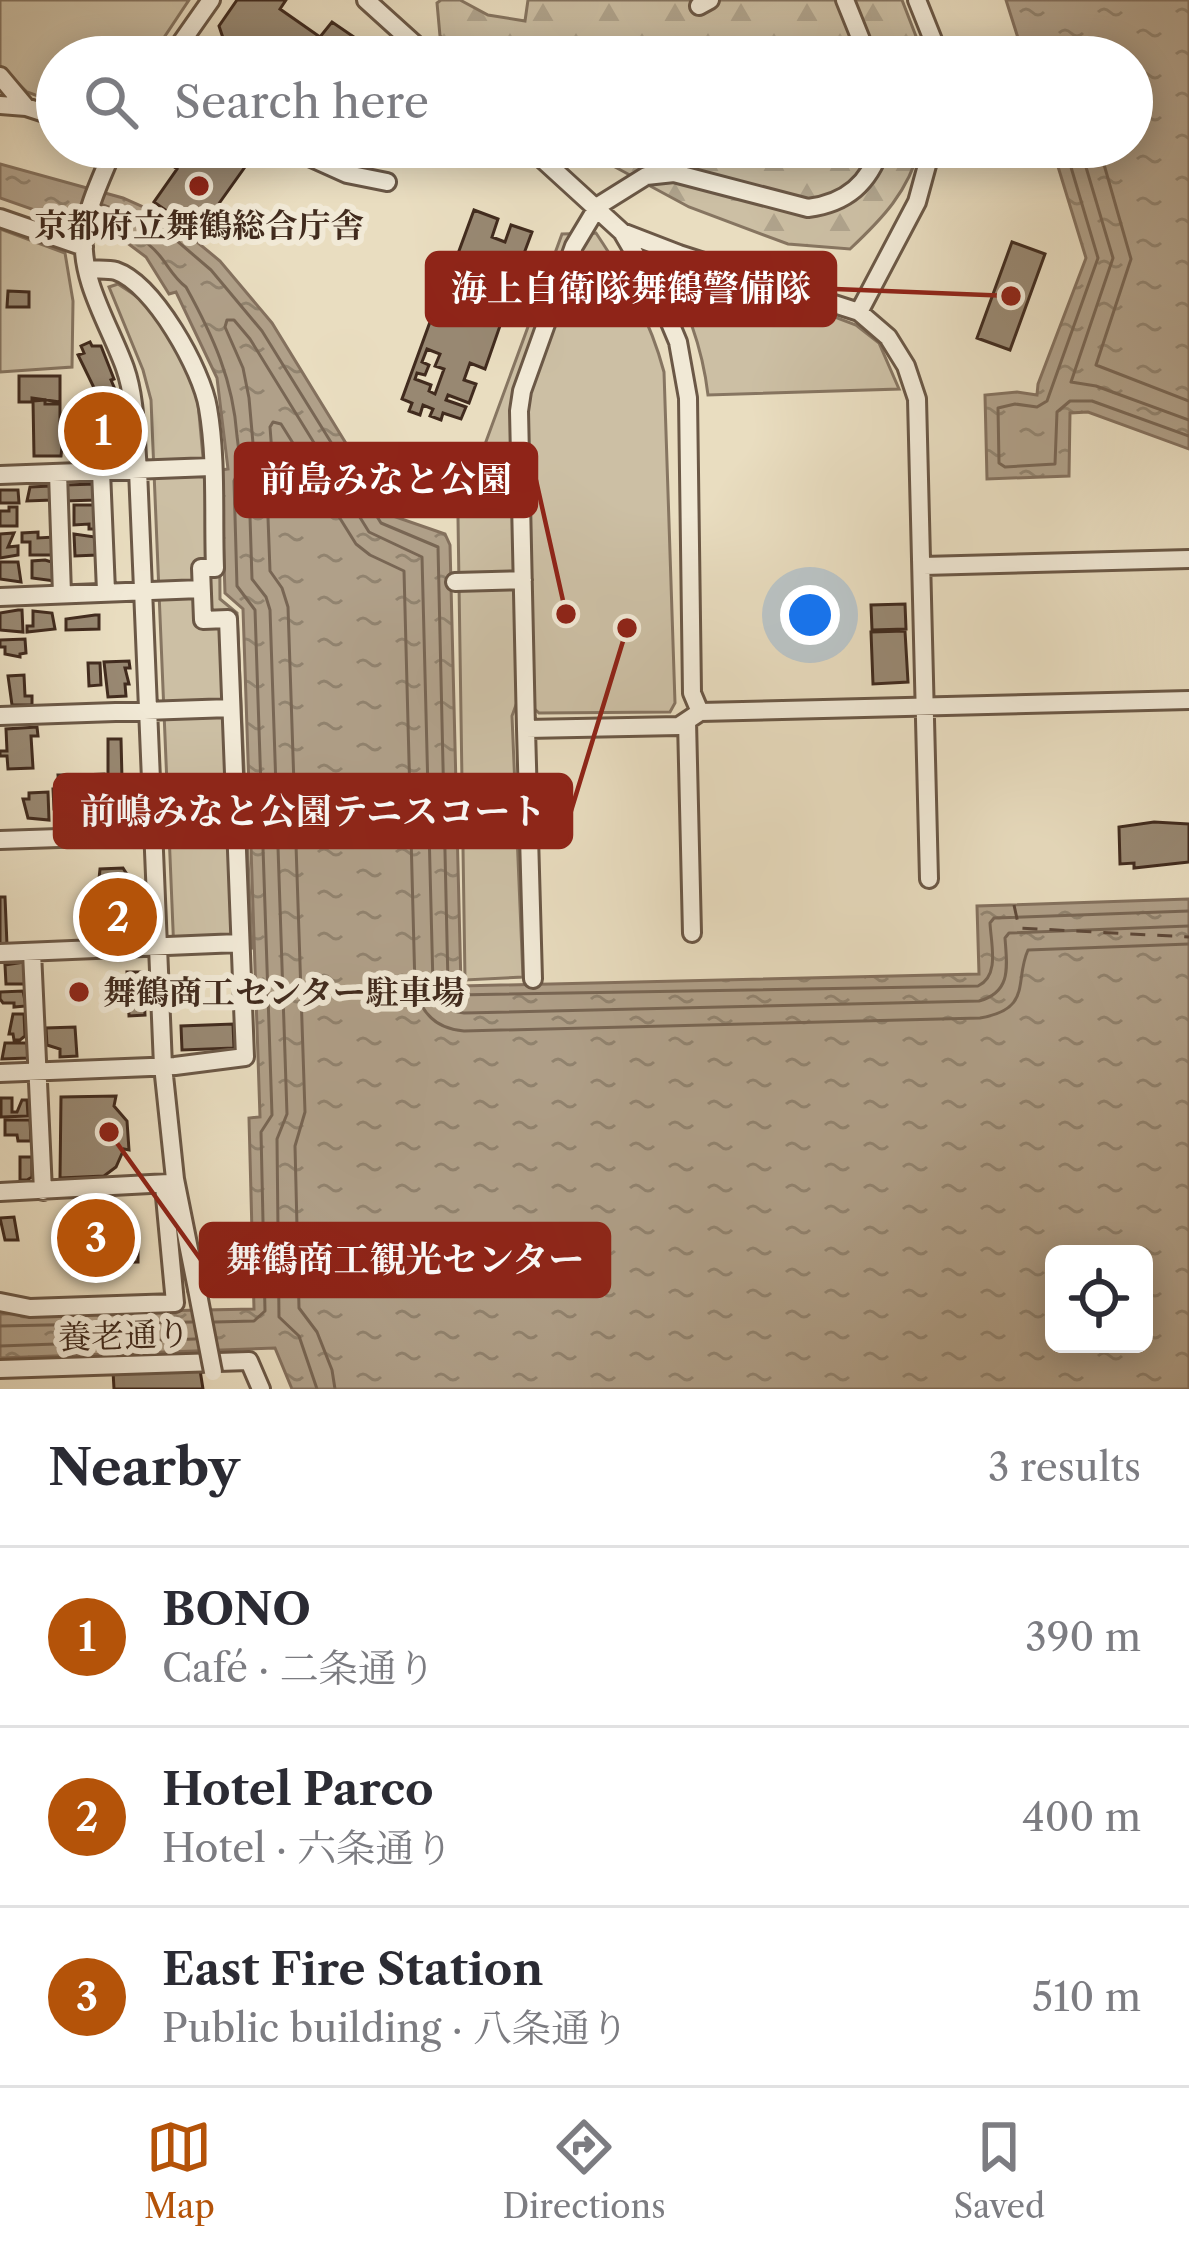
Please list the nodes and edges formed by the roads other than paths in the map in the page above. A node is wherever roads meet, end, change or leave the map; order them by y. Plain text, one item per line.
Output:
1 (211, 0) edge
2 (366, 0) edge
3 (845, 0) edge
4 (916, 0) edge
5 (186, 36) edge
6 (406, 36) edge
7 (860, 36) edge
8 (930, 36) edge
9 (0, 76) edge
10 (0, 105) edge
11 (26, 107) junction
12 (36, 110) edge
13 (105, 168) edge
14 (334, 168) edge
15 (554, 168) edge
16 (874, 168) edge
17 (926, 168) edge
18 (387, 182) dead end
19 (598, 206) junction
20 (0, 218) edge
21 (622, 232) junction
22 (84, 239) junction
23 (88, 269) junction
24 (859, 312) junction
25 (211, 467) junction
26 (138, 470) junction
27 (101, 471) junction
28 (58, 472) junction
29 (0, 475) edge
30 (1189, 559) edge
31 (923, 566) junction
32 (523, 580) junction
33 (455, 582) dead end
34 (143, 589) junction
35 (201, 589) junction
36 (106, 591) junction
37 (62, 594) junction
38 (0, 597) edge
39 (1189, 700) edge
40 (924, 705) junction
41 (231, 708) junction
42 (149, 709) junction
43 (0, 716) edge
44 (693, 717) junction
45 (526, 729) junction
46 (236, 832) junction
47 (154, 833) junction
48 (0, 840) edge
49 (929, 879) dead end
50 (692, 933) dead end
51 (239, 943) junction
52 (156, 949) junction
53 (32, 952) junction
54 (0, 953) edge
55 (533, 979) dead end
56 (163, 1066) junction
57 (38, 1072) junction
58 (0, 1073) edge
59 (169, 1183) junction
60 (43, 1191) junction
61 (0, 1192) edge
62 (0, 1302) edge
63 (0, 1369) edge
64 (214, 1381) edge
65 (261, 1389) edge

1 - 5 street
2 - 6 street
3 - 7 street
4 - 8 street
9 - 11 street
10 - 11 street
11 - 12 street
13 - 22 street
14 - 18 street
15 - 19 street
16 - 19 street
17 - 24 street
19 - 21 street
19 - 32 street
20 - 22 street
21 - 24 street
21 - 44 street
22 - 23 street
23 - 25 street
23 - 26 street
24 - 31 street
25 - 26 street
25 - 35 street
26 - 27 street
26 - 34 street
27 - 28 street
27 - 36 street
28 - 29 street
28 - 37 street
30 - 31 street
31 - 40 street
32 - 33 street
32 - 45 street
34 - 35 street
34 - 36 street
34 - 42 street
35 - 41 street
36 - 37 street
37 - 38 street
39 - 40 street
40 - 44 street
40 - 49 street
41 - 42 street
41 - 46 street
42 - 43 street
42 - 47 street
44 - 45 street
44 - 50 street
45 - 55 street
46 - 47 street
46 - 51 street
47 - 48 street
47 - 52 street
51 - 52 street
51 - 56 street
52 - 53 street
52 - 56 street
53 - 54 street
53 - 57 street
56 - 57 street
56 - 59 street
57 - 58 street
57 - 60 street
59 - 60 street
59 - 62 street
59 - 64 street, bridge
60 - 61 street
63 - 65 street, 養老通り

